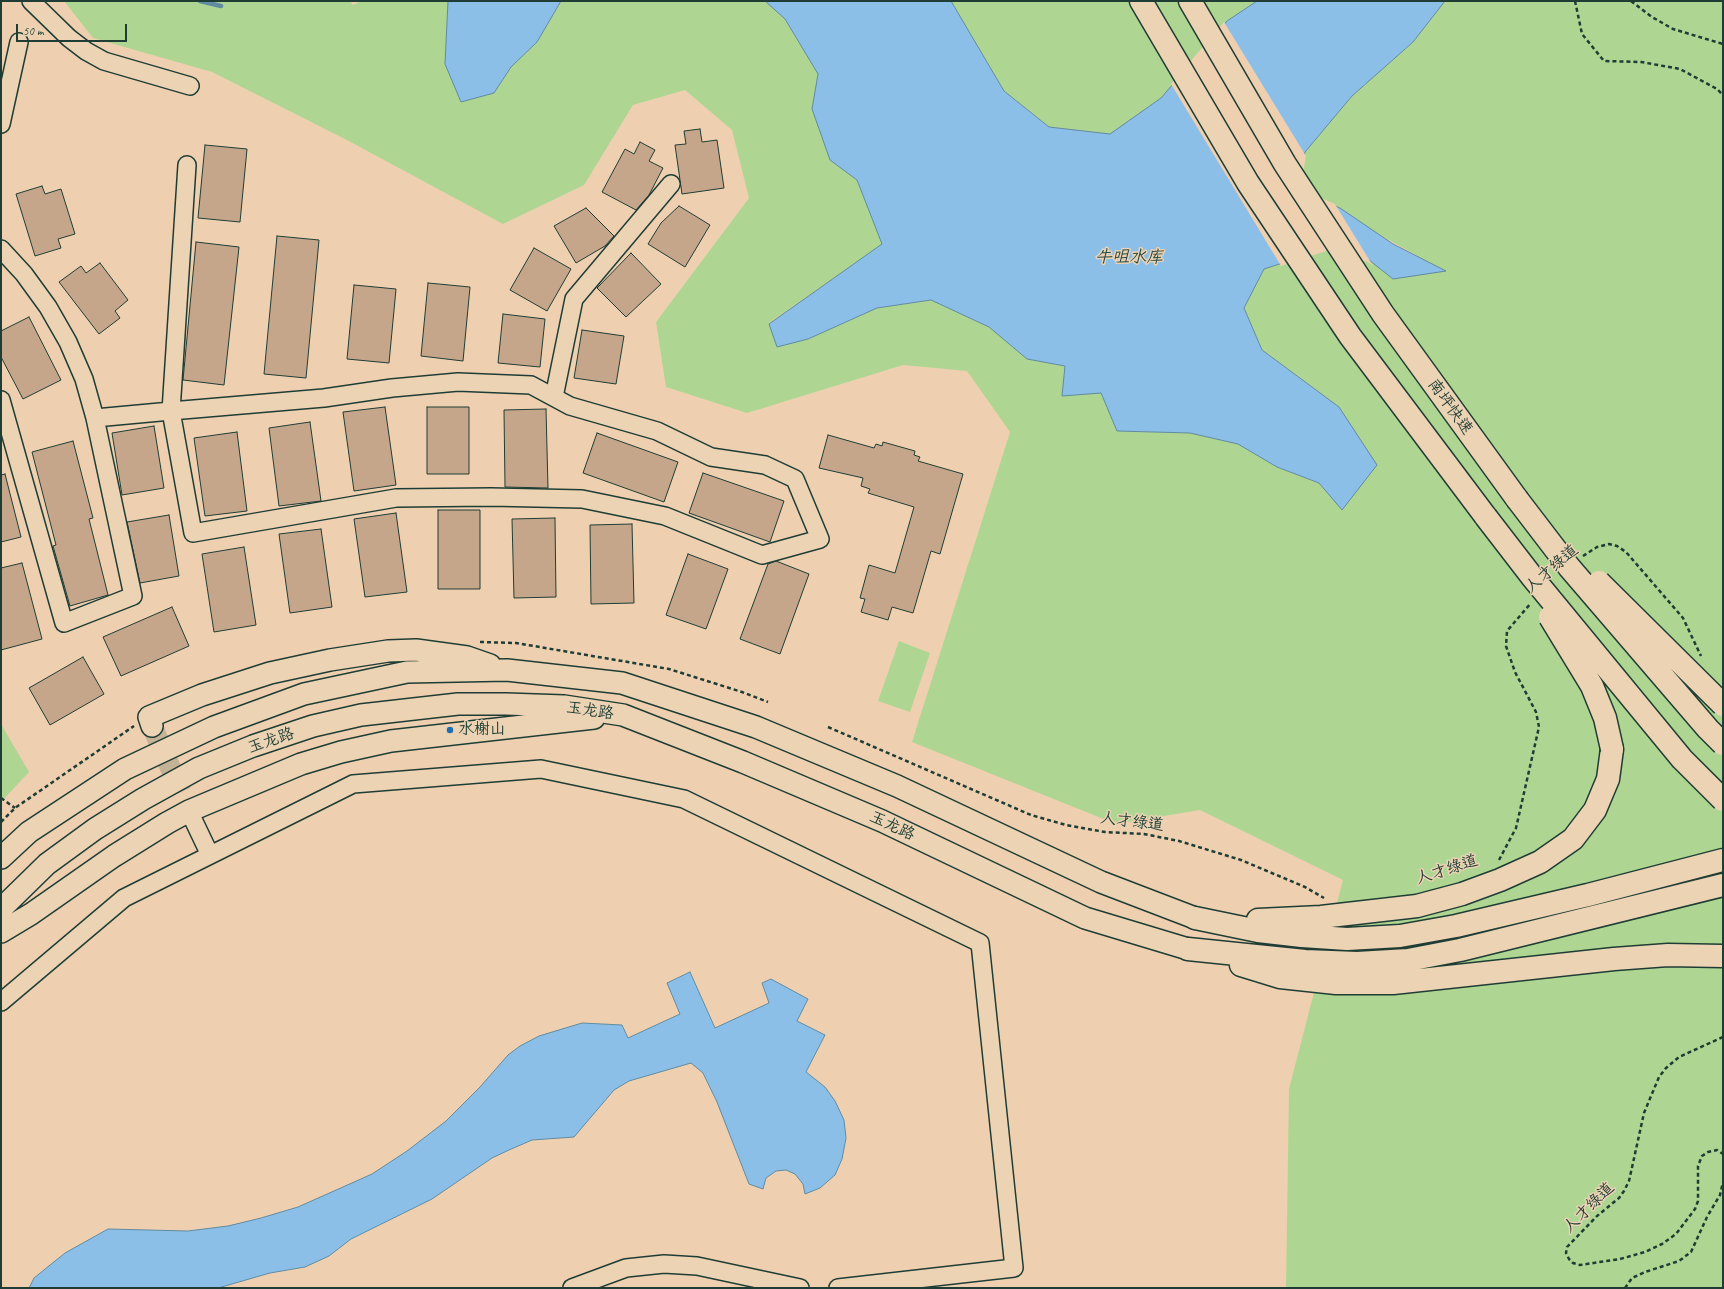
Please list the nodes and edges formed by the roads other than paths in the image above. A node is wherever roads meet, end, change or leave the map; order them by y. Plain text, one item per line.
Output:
1 (31, 1) edge
2 (1190, 1) edge
3 (1142, 3) edge
4 (19, 42) dead end
5 (190, 86) dead end
6 (1, 124) edge
7 (187, 165) dead end
8 (671, 184) dead end
9 (1, 249) edge
10 (554, 397) junction
11 (1, 400) edge
12 (171, 411) junction
13 (94, 418) junction
14 (1517, 499) junction
15 (1486, 517) junction
16 (507, 670) junction
17 (1723, 705) edge
18 (622, 715) junction
19 (152, 726) dead end
20 (1723, 744) edge
21 (181, 792) tunnel mouth
22 (1723, 800) edge
23 (189, 811) junction
24 (210, 855) junction
25 (1, 858) edge
26 (1723, 860) edge
27 (1723, 885) edge
28 (1, 909) edge
29 (1195, 918) junction
30 (1, 932) edge
31 (1188, 949) junction
32 (1723, 956) edge
33 (1, 1002) edge
34 (572, 1288) edge
35 (800, 1288) edge
36 (838, 1288) edge

1 - 5 street
2 - 14 highway, 南坪快速
3 - 15 highway
4 - 6 street
7 - 12 street
8 - 10 street
9 - 13 street
10 - 12 street
10 - 12 street
11 - 13 street
12 - 13 street
14 - 17 highway, bridge
14 - 20 highway, bridge
15 - 22 highway, bridge
15 - 29 highway, bridge
16 - 19 main road
16 - 25 main road, 玉龙路
16 - 29 main road, 玉龙路
18 - 23 main road
18 - 28 main road, 玉龙路
18 - 31 main road, 玉龙路
21 - 23 main road
23 - 24 street
23 - 30 main road
24 - 33 street
24 - 36 street
26 - 29 highway
27 - 31 highway
31 - 32 highway
34 - 35 street

